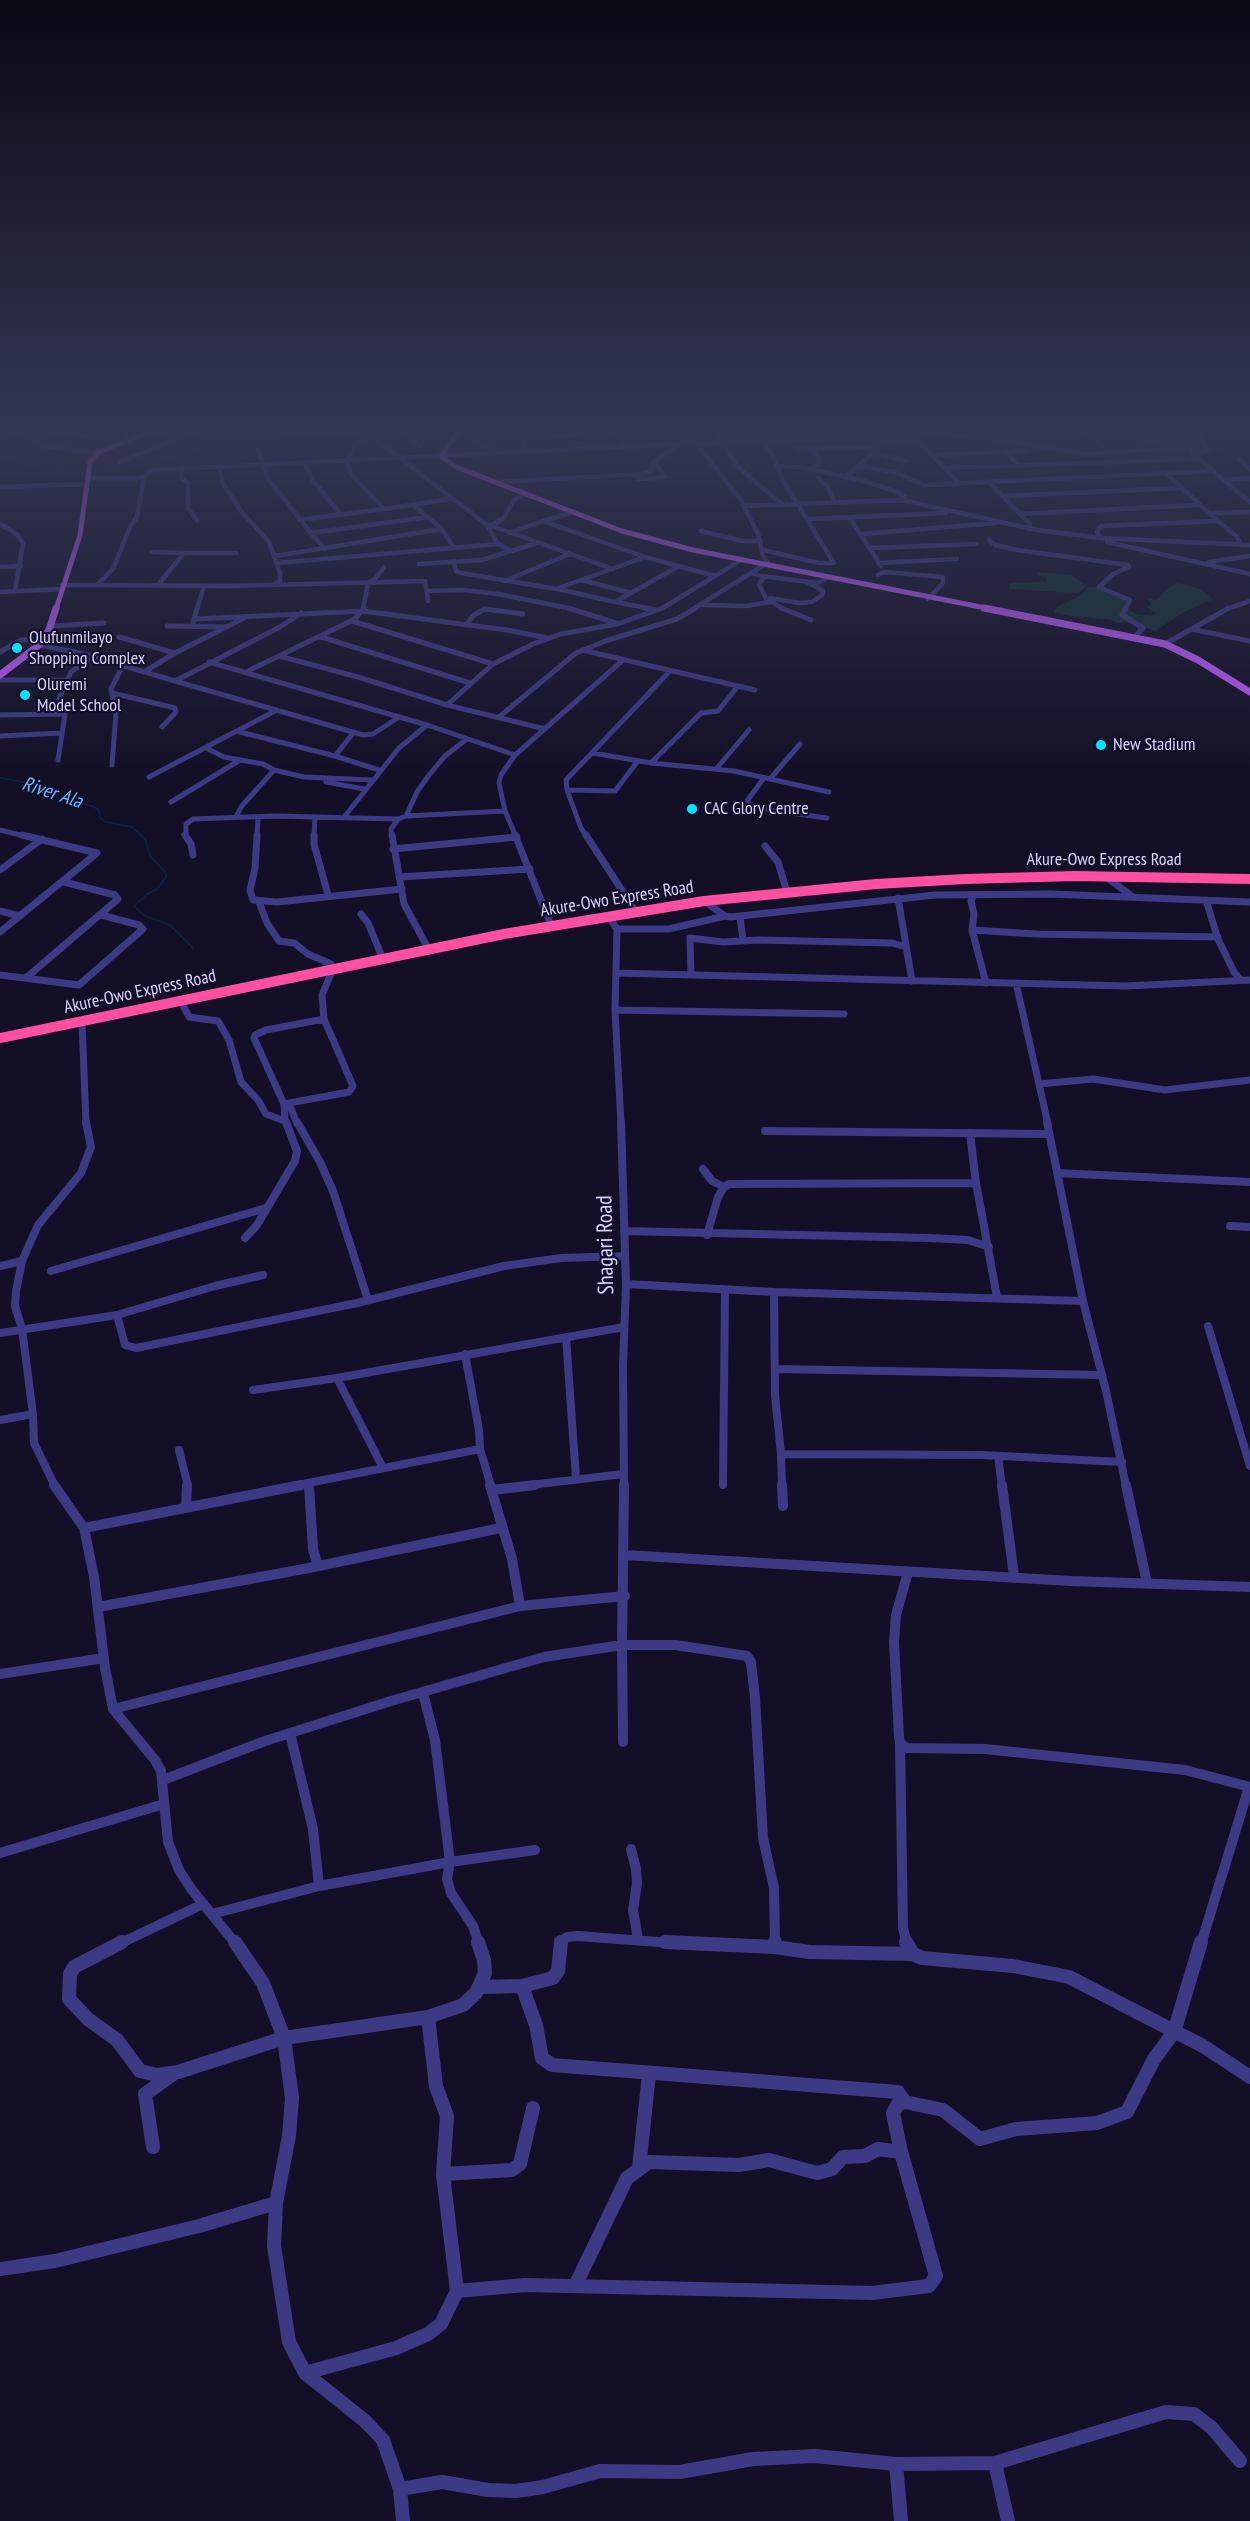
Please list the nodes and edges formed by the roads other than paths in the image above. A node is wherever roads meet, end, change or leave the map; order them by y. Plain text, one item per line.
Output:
1 (22, 547) edge
2 (76, 547) edge
3 (122, 547) edge
4 (270, 547) edge
5 (323, 547) edge
6 (339, 547) edge
7 (469, 547) edge
8 (503, 547) edge
9 (525, 547) edge
10 (548, 547) edge
11 (616, 547) edge
12 (680, 547) edge
13 (762, 547) edge
14 (826, 547) edge
15 (906, 547) edge
16 (1002, 547) edge
17 (1132, 547) edge
18 (454, 548) joint
19 (870, 548) joint
20 (325, 549) junction
21 (511, 551) junction
22 (151, 552) dead end
23 (184, 553) junction
24 (236, 553) dead end
25 (763, 553) junction
26 (570, 554) junction
27 (275, 556) junction
28 (1250, 556) edge
29 (645, 557) junction
30 (957, 559) dead end
31 (744, 561) junction
32 (454, 562) junction
33 (277, 563) junction
34 (878, 563) junction
35 (1204, 563) junction
36 (419, 564) dead end
37 (21, 566) junction
38 (679, 566) junction
39 (767, 566) junction
40 (0, 567) edge
41 (384, 567) dead end
42 (613, 569) junction
43 (884, 572) junction
44 (753, 573) junction
45 (1250, 574) edge
46 (878, 575) dead end
47 (715, 576) junction
48 (762, 576) junction
49 (828, 578) junction
50 (582, 580) junction
51 (503, 581) junction
52 (807, 582) junction
53 (368, 583) junction
54 (97, 585) junction
55 (158, 585) junction
56 (274, 585) junction
57 (204, 586) junction
58 (62, 587) junction
59 (556, 589) junction
60 (15, 591) junction
61 (427, 591) junction
62 (0, 592) edge
63 (631, 593) junction
64 (928, 599) junction
65 (768, 600) junction
66 (428, 601) dead end
67 (615, 602) junction
68 (1248, 602) edge
69 (702, 605) junction
70 (658, 611) junction
71 (363, 612) junction
72 (301, 613) junction
73 (523, 614) dead end
74 (247, 616) junction
75 (196, 619) junction
76 (811, 620) dead end
77 (352, 621) junction
78 (104, 623) dead end
79 (617, 624) junction
80 (466, 625) junction
81 (51, 626) junction
82 (167, 626) dead end
83 (192, 626) junction
84 (227, 627) junction
85 (1191, 629) junction
86 (119, 637) dead end
87 (321, 637) junction
88 (44, 638) junction
89 (547, 638) junction
90 (1134, 638) junction
91 (1250, 641) edge
92 (1165, 644) junction
93 (39, 645) junction
94 (582, 650) junction
95 (0, 652) edge
96 (175, 653) junction
97 (279, 656) junction
98 (92, 657) junction
99 (622, 661) junction
100 (209, 662) junction
101 (493, 664) junction
102 (123, 665) junction
103 (670, 671) junction
104 (144, 672) junction
105 (246, 672) junction
106 (0, 675) edge
107 (0, 680) edge
108 (67, 681) junction
109 (175, 681) junction
110 (470, 683) junction
111 (738, 686) junction
112 (755, 690) dead end
113 (1250, 692) edge
114 (112, 693) junction
115 (59, 699) dead end
116 (447, 705) junction
117 (277, 710) junction
118 (0, 715) edge
119 (399, 717) junction
120 (499, 717) junction
121 (427, 725) junction
122 (162, 727) dead end
123 (545, 729) junction
124 (749, 730) dead end
125 (236, 731) junction
126 (354, 732) junction
127 (62, 733) junction
128 (0, 736) edge
129 (467, 739) junction
130 (800, 744) dead end
131 (206, 748) junction
132 (593, 753) junction
133 (515, 755) junction
134 (335, 756) junction
135 (58, 760) dead end
136 (240, 760) junction
137 (637, 762) junction
138 (651, 764) junction
139 (112, 765) dead end
140 (717, 768) junction
141 (274, 770) junction
142 (379, 770) junction
143 (149, 777) dead end
144 (308, 777) junction
145 (767, 779) junction
146 (372, 780) junction
147 (364, 789) junction
148 (567, 790) junction
149 (829, 792) dead end
150 (171, 802) dead end
151 (505, 812) junction
152 (345, 816) junction
153 (406, 816) junction
154 (236, 817) junction
155 (258, 817) junction
156 (315, 817) junction
157 (827, 818) dead end
158 (375, 819) junction
159 (398, 819) junction
160 (391, 829) junction
161 (0, 830) edge
162 (517, 837) junction
163 (42, 839) junction
164 (765, 846) dead end
165 (393, 849) junction
166 (193, 855) dead end
167 (530, 869) junction
168 (0, 870) edge
169 (1105, 876) junction
170 (399, 877) junction
171 (1250, 879) edge
172 (63, 882) junction
173 (402, 889) junction
174 (787, 892) junction
175 (328, 895) junction
176 (974, 895) junction
177 (1133, 897) junction
178 (898, 898) junction
179 (1206, 900) junction
180 (259, 902) junction
181 (704, 902) junction
182 (1250, 902) edge
183 (0, 911) edge
184 (636, 912) junction
185 (361, 914) dead end
186 (101, 915) junction
187 (20, 916) junction
188 (608, 916) junction
189 (725, 916) junction
190 (740, 917) junction
191 (551, 926) junction
192 (685, 927) junction
193 (972, 930) junction
194 (0, 932) edge
195 (617, 932) junction
196 (904, 937) junction
197 (1218, 937) junction
198 (690, 938) junction
199 (743, 940) junction
200 (892, 943) junction
201 (906, 947) junction
202 (429, 950) junction
203 (383, 959) junction
204 (333, 969) junction
205 (616, 973) junction
206 (0, 975) edge
207 (691, 975) junction
208 (26, 978) junction
209 (1241, 980) junction
210 (1250, 980) edge
211 (912, 981) junction
212 (986, 983) junction
213 (1016, 983) junction
214 (181, 1001) junction
215 (615, 1010) junction
216 (844, 1014) dead end
217 (324, 1019) junction
218 (82, 1021) junction
219 (0, 1038) edge
220 (1250, 1080) edge
221 (1039, 1084) junction
222 (287, 1103) junction
223 (285, 1121) junction
224 (765, 1131) dead end
225 (970, 1133) junction
226 (1049, 1134) junction
227 (703, 1169) dead end
228 (1057, 1173) junction
229 (1250, 1182) edge
230 (976, 1183) junction
231 (724, 1187) junction
232 (266, 1208) junction
233 (1230, 1226) dead end
234 (1250, 1227) edge
235 (624, 1231) junction
236 (987, 1233) junction
237 (706, 1235) junction
238 (245, 1238) dead end
239 (968, 1240) junction
240 (989, 1247) junction
241 (625, 1256) junction
242 (22, 1261) junction
243 (0, 1266) edge
244 (51, 1271) dead end
245 (263, 1275) dead end
246 (626, 1284) junction
247 (725, 1290) junction
248 (774, 1292) junction
249 (997, 1297) junction
250 (368, 1300) junction
251 (1083, 1301) junction
252 (117, 1315) junction
253 (1209, 1326) dead end
254 (624, 1327) junction
255 (22, 1329) junction
256 (0, 1333) edge
257 (566, 1337) junction
258 (465, 1354) junction
259 (777, 1369) junction
260 (1102, 1375) junction
261 (337, 1378) junction
262 (254, 1389) dead end
263 (33, 1414) junction
264 (0, 1420) edge
265 (480, 1449) junction
266 (179, 1450) dead end
267 (781, 1454) junction
268 (998, 1456) junction
269 (1122, 1462) junction
270 (1250, 1466) edge
271 (383, 1468) junction
272 (623, 1474) junction
273 (576, 1478) junction
274 (309, 1484) junction
275 (723, 1485) dead end
276 (492, 1490) junction
277 (783, 1506) dead end
278 (186, 1507) junction
279 (84, 1528) junction
280 (501, 1528) junction
281 (625, 1555) junction
282 (318, 1566) junction
283 (908, 1572) junction
284 (1014, 1576) junction
285 (1147, 1583) junction
286 (1250, 1587) edge
287 (624, 1596) junction
288 (520, 1606) junction
289 (98, 1607) junction
290 (622, 1645) junction
291 (104, 1658) junction
292 (0, 1674) edge
293 (423, 1693) junction
294 (113, 1708) junction
295 (290, 1733) junction
296 (623, 1742) dead end
297 (900, 1743) junction
298 (163, 1780) junction
299 (1250, 1787) edge
300 (164, 1804) junction
301 (631, 1849) dead end
302 (535, 1850) dead end
303 (0, 1853) edge
304 (450, 1862) junction
305 (319, 1886) junction
306 (208, 1909) junction
307 (638, 1940) junction
308 (775, 1947) junction
309 (913, 1954) junction
310 (522, 1986) junction
311 (481, 1987) junction
312 (428, 2017) junction
313 (1174, 2032) junction
314 (284, 2038) junction
315 (178, 2072) junction
316 (649, 2074) junction
317 (1250, 2077) edge
318 (905, 2102) junction
319 (533, 2108) dead end
320 (153, 2148) dead end
321 (901, 2152) junction
322 (639, 2168) junction
323 (443, 2174) junction
324 (276, 2204) junction
325 (0, 2269) edge
326 (575, 2286) junction
327 (456, 2291) junction
328 (304, 2373) junction
329 (1240, 2461) dead end
330 (994, 2463) junction
331 (896, 2464) junction
332 (400, 2489) junction
333 (403, 2521) edge
334 (901, 2521) edge
335 (1008, 2521) edge

1 - 37 street
2 - 58 main road
3 - 54 street
4 - 27 street
5 - 20 street
6 - 20 street
7 - 18 street
8 - 21 street
9 - 21 street
10 - 26 street
11 - 29 street
12 - 31 main road
13 - 25 street
14 - 25 street
15 - 19 street
16 - 90 street
17 - 35 street
18 - 33 street
19 - 34 street
20 - 27 street
21 - 32 street
22 - 23 street
23 - 24 street
23 - 55 street
25 - 31 street
25 - 39 street
26 - 42 street
26 - 51 street
27 - 33 street
28 - 35 street
29 - 38 street
29 - 42 street
30 - 34 street
31 - 39 main road
31 - 47 street
32 - 36 street
32 - 51 street
33 - 56 street
34 - 43 street
35 - 45 street
37 - 40 street
37 - 60 street
38 - 47 street
38 - 63 street
39 - 44 street
39 - 49 main road
41 - 53 street
42 - 50 street
43 - 46 street
43 - 64 street
44 - 48 street
44 - 69 street
47 - 70 street
48 - 52 street
48 - 65 street
49 - 52 street
49 - 64 main road
50 - 59 street
50 - 63 street
51 - 59 street
52 - 65 street
53 - 56 street
53 - 61 street
53 - 71 street
54 - 55 street
54 - 58 street
55 - 57 street
56 - 57 street
57 - 75 street
58 - 60 street
58 - 81 main road
59 - 67 street
60 - 62 street
61 - 66 street
61 - 79 street
63 - 67 street
64 - 90 main road
65 - 69 street
65 - 76 street
67 - 70 street
68 - 85 street
69 - 94 street
70 - 79 street
71 - 72 street
71 - 77 street
71 - 80 street
72 - 74 street
72 - 100 street
73 - 80 street
74 - 75 street
74 - 84 street
75 - 83 street
77 - 87 street
77 - 101 street
78 - 81 street
79 - 89 street
80 - 89 street
81 - 88 main road
82 - 83 street
83 - 84 street
84 - 96 street
85 - 91 street
85 - 92 street
86 - 96 street
87 - 97 street
87 - 110 street
88 - 93 main road
88 - 95 street
89 - 101 street
90 - 92 main road
92 - 113 main road
93 - 98 street
93 - 106 main road
94 - 99 street
94 - 120 street
96 - 104 street
97 - 105 street
97 - 116 street
98 - 102 street
98 - 108 street
99 - 103 street
99 - 123 street
100 - 105 street
100 - 109 street
101 - 110 street
102 - 104 street
102 - 114 street
103 - 111 street
103 - 132 street
104 - 109 street
105 - 119 street
107 - 108 street
108 - 115 street
109 - 117 street
110 - 116 street
111 - 112 street
111 - 138 street
114 - 122 street
114 - 139 street
116 - 120 street
117 - 125 street
117 - 126 street
118 - 127 street
119 - 121 street
119 - 126 street
120 - 123 street
121 - 129 street
121 - 142 street
123 - 133 street
124 - 140 street
125 - 131 street
125 - 134 street
126 - 134 street
127 - 128 street
127 - 135 street
129 - 133 street
129 - 153 street
130 - 145 street
131 - 136 street
131 - 143 street
132 - 137 street
132 - 148 street
133 - 151 street
134 - 142 street
136 - 141 street
136 - 150 street
137 - 138 street
137 - 148 street
138 - 140 street
140 - 145 street
141 - 144 street
141 - 154 street
142 - 146 street
144 - 146 street
144 - 147 street
145 - 149 street
145 - 157 street
146 - 147 street
147 - 152 street
148 - 184 street
151 - 153 street
151 - 162 street
152 - 156 street
152 - 158 street
153 - 159 street
154 - 155 street
154 - 166 street
155 - 156 street
155 - 180 street
156 - 175 street
158 - 159 street
158 - 160 street
159 - 160 street
160 - 165 street
161 - 163 street
162 - 165 street
162 - 167 street
163 - 168 street
163 - 172 street
164 - 174 street
165 - 170 street
167 - 170 street
167 - 191 street
169 - 171 highway, Akure-Owo Express Road
169 - 174 highway, Akure-Owo Express Road
169 - 177 street
170 - 173 street
172 - 186 street
172 - 187 street
173 - 175 street
173 - 202 street
174 - 181 highway, Akure-Owo Express Road
175 - 180 street
176 - 177 street
176 - 178 street
176 - 193 street
177 - 179 street
178 - 190 street
178 - 196 street
179 - 182 street
179 - 197 street
180 - 204 street
181 - 184 highway, Akure-Owo Express Road
181 - 189 street
183 - 187 street
184 - 188 highway, Akure-Owo Express Road
185 - 203 street
186 - 208 street
186 - 208 street
187 - 194 street
188 - 191 highway, Akure-Owo Express Road
188 - 195 street
189 - 190 street
189 - 192 street
190 - 199 street
191 - 202 highway, Akure-Owo Express Road
192 - 195 street
192 - 198 street
193 - 197 street
193 - 212 street
195 - 205 street, Shagari Road
196 - 200 street
196 - 201 street
197 - 209 street
198 - 199 street
198 - 207 street
199 - 200 street
200 - 201 street
201 - 211 street
202 - 203 highway, Akure-Owo Express Road
203 - 204 highway, Akure-Owo Express Road
204 - 214 highway, Akure-Owo Express Road
204 - 217 street
205 - 207 street
205 - 215 street, Shagari Road
206 - 208 street
207 - 211 street
209 - 210 street
209 - 213 street
211 - 212 street
212 - 213 street
213 - 221 street
214 - 218 highway, Akure-Owo Express Road
214 - 223 street
215 - 216 street
215 - 235 street, Shagari Road
217 - 222 street
217 - 222 street
218 - 219 highway, Akure-Owo Express Road
218 - 242 street
220 - 221 street
221 - 226 street
222 - 223 street
222 - 250 street
223 - 232 street
224 - 225 street
225 - 226 street
225 - 230 street
226 - 228 street
227 - 231 street
228 - 229 street
228 - 251 street
230 - 231 street
230 - 236 street
231 - 237 street
232 - 238 street
232 - 244 street
233 - 234 street
235 - 237 street
235 - 241 street, Shagari Road
236 - 239 street
236 - 240 street
237 - 239 street
239 - 240 street
240 - 249 street
241 - 246 street, Shagari Road
241 - 250 street
242 - 243 street
242 - 255 street
245 - 252 street
246 - 247 street
246 - 254 street, Shagari Road
247 - 248 street
247 - 275 street
248 - 249 street
248 - 259 street
249 - 251 street
250 - 252 street
251 - 260 street
252 - 255 street
253 - 270 street
254 - 257 street
254 - 272 street, Shagari Road
255 - 256 street
255 - 263 street
257 - 258 street
257 - 273 street
258 - 261 street
258 - 265 street
259 - 260 street
259 - 267 street
260 - 269 street
261 - 262 street
261 - 271 street
263 - 264 street
263 - 279 street
265 - 271 street
265 - 276 street
266 - 278 street
267 - 268 street
267 - 277 street
268 - 269 street
268 - 284 street
269 - 285 street
271 - 274 street
272 - 273 street
272 - 281 street, Shagari Road
273 - 276 street
274 - 278 street
274 - 282 street
276 - 280 street
278 - 279 street
279 - 289 street
280 - 282 street
280 - 288 street
281 - 283 street
281 - 287 street, Shagari Road
282 - 289 street
283 - 284 street
283 - 297 street
284 - 285 street
285 - 286 street
287 - 288 street
287 - 290 street, Shagari Road
288 - 294 street
289 - 291 street
290 - 293 street
290 - 296 street, Shagari Road
290 - 308 street
291 - 292 street
291 - 294 street
293 - 295 street
293 - 304 street
294 - 298 street
295 - 298 street
295 - 305 street
297 - 299 street
297 - 309 street
298 - 300 street
299 - 313 street
300 - 303 street
300 - 306 street
301 - 307 street
302 - 304 street
304 - 305 street
304 - 311 street
305 - 306 street
306 - 314 street
306 - 315 street
307 - 308 street
307 - 310 street
308 - 309 street
309 - 313 street
310 - 311 street
310 - 316 street
311 - 312 street
312 - 314 street
312 - 323 street
313 - 317 street
313 - 318 street
314 - 315 street
314 - 324 street
315 - 320 street
316 - 318 street
316 - 322 street
318 - 321 street
319 - 323 street
321 - 322 street
321 - 326 street
322 - 326 street
323 - 327 street
324 - 325 street
324 - 328 street
326 - 327 street
327 - 328 street
328 - 332 street
329 - 330 street
330 - 331 street
330 - 335 street
331 - 332 street
331 - 334 street
332 - 333 street

